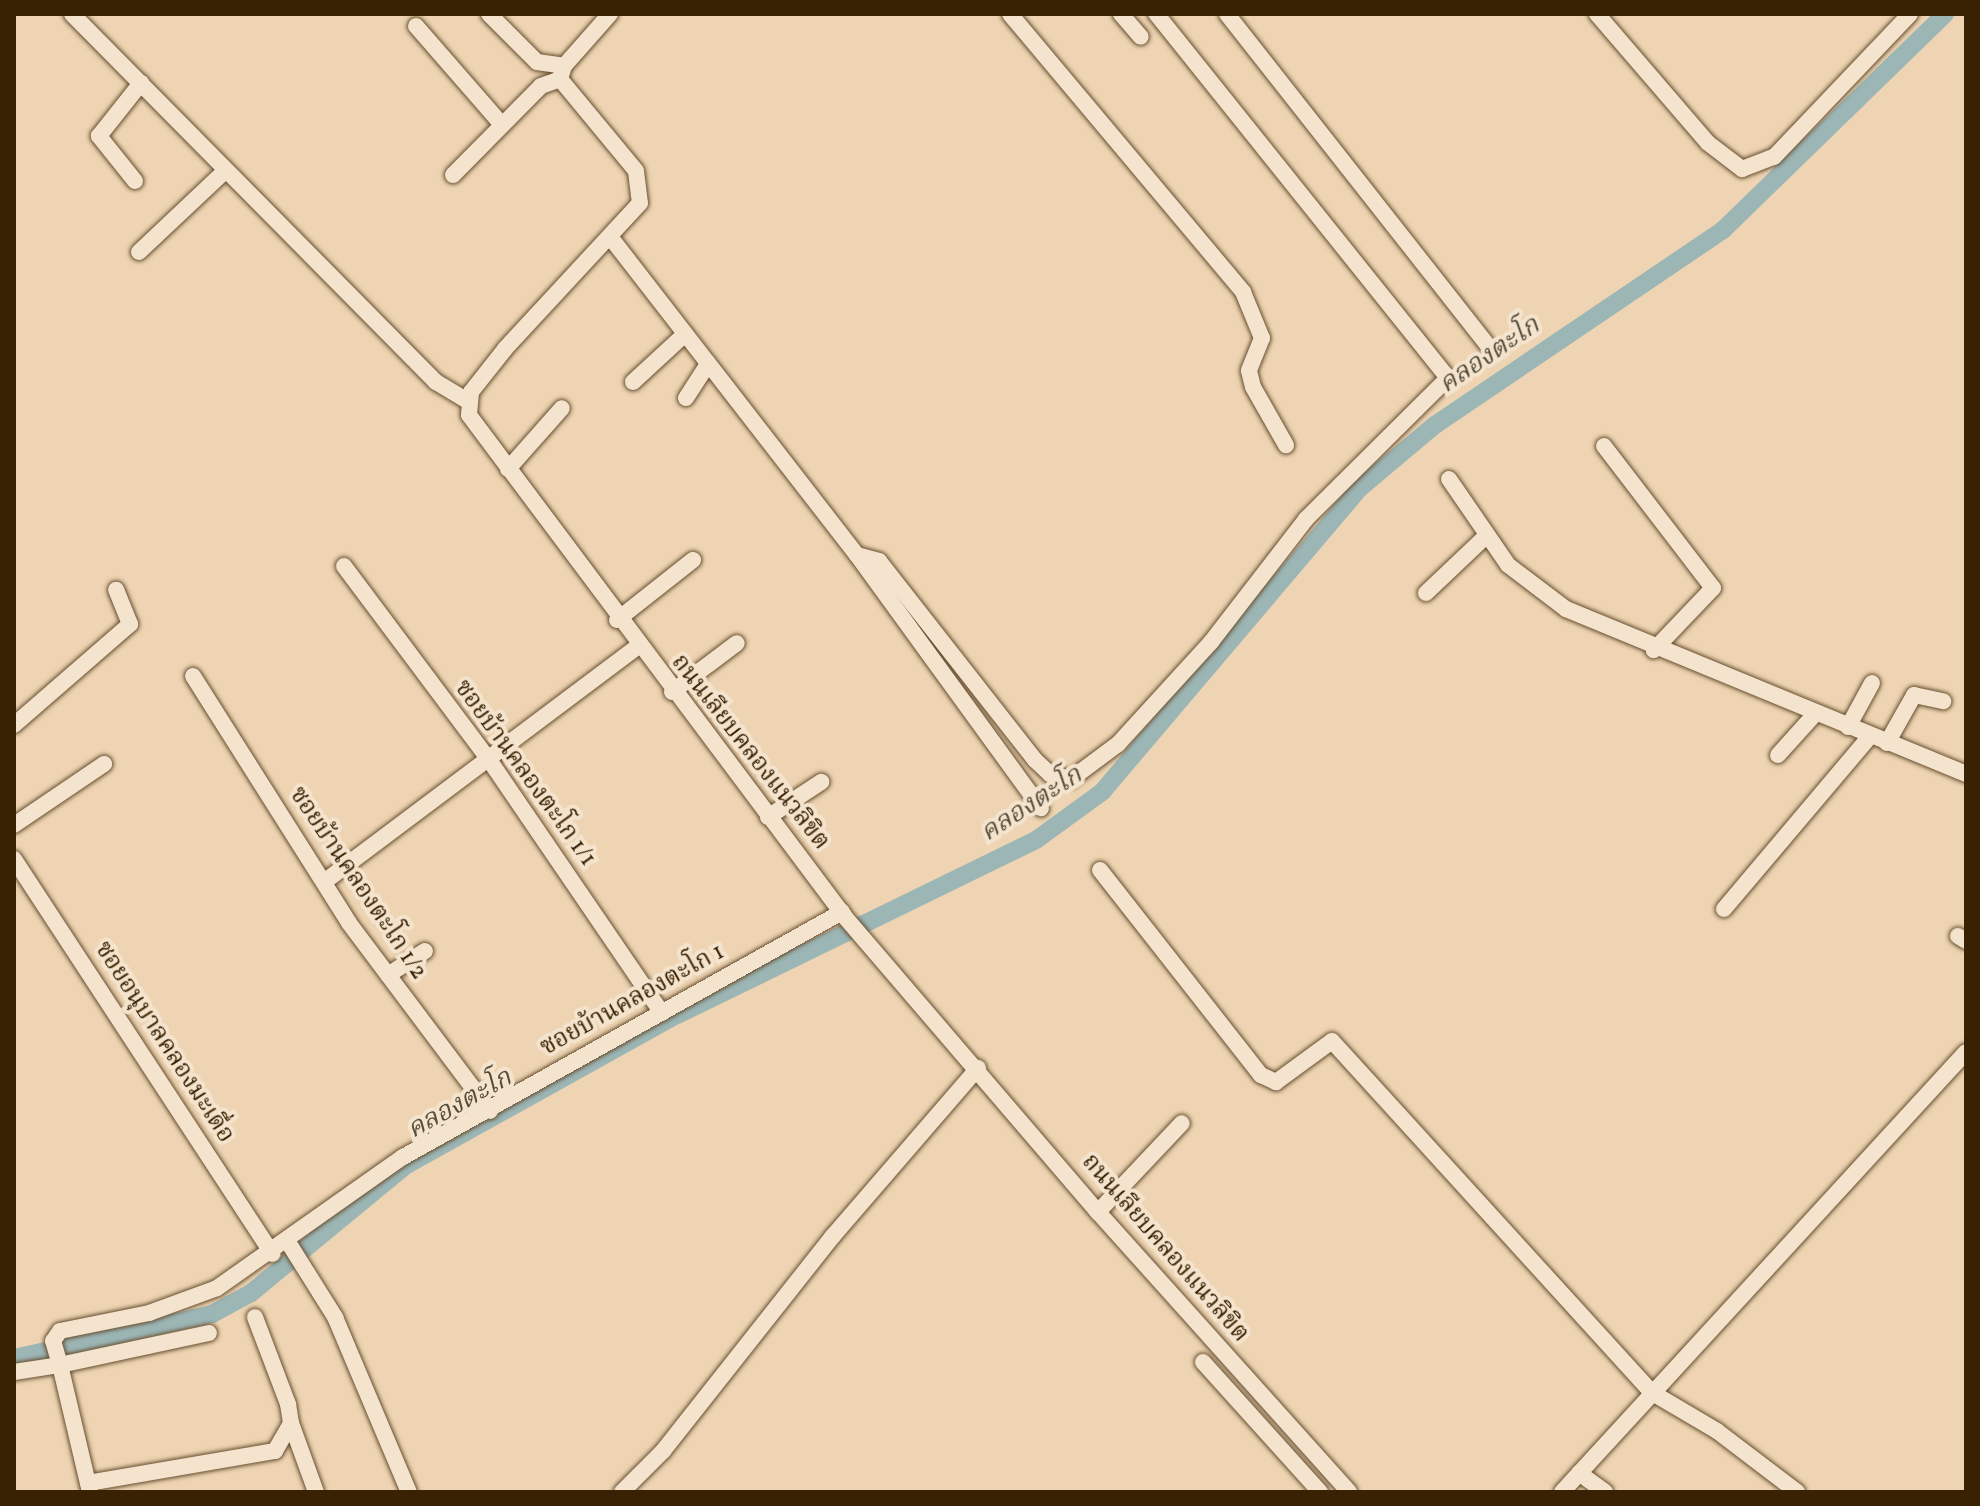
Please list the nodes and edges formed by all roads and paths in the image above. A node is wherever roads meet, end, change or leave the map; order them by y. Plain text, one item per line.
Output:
1 (72, 14) edge
2 (489, 14) edge
3 (610, 14) edge
4 (1010, 14) edge
5 (1121, 14) edge
6 (1156, 14) edge
7 (1227, 14) edge
8 (1597, 14) edge
9 (1910, 14) edge
10 (416, 26) dead end
11 (1141, 37) dead end
12 (562, 72) junction
13 (141, 83) junction
14 (502, 125) junction
15 (225, 171) junction
16 (453, 175) dead end
17 (135, 181) dead end
18 (611, 238) junction
19 (139, 252) dead end
20 (685, 334) junction
21 (1491, 350) dead end
22 (708, 364) junction
23 (633, 382) dead end
24 (686, 398) dead end
25 (468, 401) junction
26 (562, 408) dead end
27 (1286, 445) dead end
28 (1604, 446) dead end
29 (508, 469) junction
30 (1449, 479) dead end
31 (1485, 537) junction
32 (857, 555) junction
33 (693, 560) dead end
34 (344, 566) dead end
35 (116, 590) dead end
36 (1426, 593) dead end
37 (617, 620) junction
38 (737, 643) dead end
39 (637, 647) junction
40 (1654, 650) junction
41 (193, 676) dead end
42 (1872, 683) dead end
43 (672, 692) junction
44 (1943, 701) dead end
45 (1815, 714) junction
46 (14, 725) edge
47 (1848, 727) junction
48 (1870, 736) junction
49 (1887, 743) junction
50 (1778, 755) dead end
51 (490, 761) junction
52 (104, 764) dead end
53 (1966, 774) edge
54 (821, 782) dead end
55 (1041, 808) dead end
56 (768, 817) junction
57 (14, 825) edge
58 (14, 859) edge
59 (1100, 870) dead end
60 (324, 882) junction
61 (1724, 909) dead end
62 (843, 914) junction
63 (425, 951) dead end
64 (388, 975) junction
65 (662, 1013) junction
66 (1966, 1052) edge
67 (978, 1068) junction
68 (490, 1111) junction
69 (1182, 1123) dead end
70 (1098, 1212) junction
71 (290, 1244) junction
72 (272, 1254) junction
73 (255, 1317) dead end
74 (209, 1333) dead end
75 (59, 1362) junction
76 (1203, 1362) dead end
77 (14, 1372) edge
78 (1651, 1392) junction
79 (1280, 1416) junction
80 (291, 1423) junction
81 (1265, 1432) junction
82 (1579, 1473) junction
83 (89, 1488) edge
84 (316, 1492) edge
85 (409, 1492) edge
86 (622, 1492) edge
87 (1320, 1492) edge
88 (1349, 1492) edge
89 (1562, 1492) edge
90 (1605, 1492) edge
91 (1797, 1492) edge

1 - 13 street
2 - 12 street
3 - 12 street
4 - 27 street
5 - 11 street
6 - 32 street
7 - 21 street
8 - 9 street
10 - 14 street
12 - 14 street
12 - 18 street
13 - 15 street
13 - 17 street
14 - 16 street
15 - 19 street
15 - 25 street
18 - 20 street
18 - 25 street
20 - 22 street
20 - 23 street
22 - 24 street
22 - 32 street
25 - 29 street, ถนนเลียบคลองแนวลิขิต
26 - 29 street
28 - 40 street
29 - 37 street, ถนนเลียบคลองแนวลิขิต
30 - 31 street
31 - 36 street
31 - 40 street
32 - 55 street
33 - 37 street
34 - 51 street, ซอยบ้านคลองตะโก 1/1
35 - 46 street
37 - 39 street, ถนนเลียบคลองแนวลิขิต
38 - 43 street
39 - 43 street, ถนนเลียบคลองแนวลิขิต
39 - 51 street
40 - 45 street
41 - 60 street, ซอยบ้านคลองตะโก 1/2
42 - 47 street
43 - 56 street, ถนนเลียบคลองแนวลิขิต
44 - 49 street
45 - 47 street
45 - 50 street
47 - 48 street
48 - 49 street
48 - 61 street
49 - 53 street
51 - 60 street
51 - 65 street, ซอยบ้านคลองตะโก 1/1
52 - 57 street
54 - 56 street
56 - 62 street, ถนนเลียบคลองแนวลิขิต
58 - 72 street, ซอยอนุบาลคลองมะเดื่อ
59 - 78 street
60 - 64 street, ซอยบ้านคลองตะโก 1/2
62 - 65 street, ซอยบ้านคลองตะโก 1
62 - 67 street, ถนนเลียบคลองแนวลิขิต
63 - 64 street
64 - 68 street, ซอยบ้านคลองตะโก 1/2
65 - 68 street, ซอยบ้านคลองตะโก 1
66 - 78 street
67 - 70 street, ถนนเลียบคลองแนวลิขิต
67 - 86 street
68 - 71 street, ซอยบ้านคลองตะโก 1
69 - 70 street
70 - 79 street, ถนนเลียบคลองแนวลิขิต
71 - 72 street, ซอยบ้านคลองตะโก 1
71 - 85 street
72 - 75 street, ซอยบ้านคลองตะโก 1
73 - 80 street
74 - 75 street
75 - 77 street
75 - 83 street, ซอยบ้านคลองตะโก 1
76 - 81 street
78 - 82 street
78 - 91 street
79 - 81 street
79 - 88 street, ถนนเลียบคลองแนวลิขิต
80 - 83 street
80 - 84 street
81 - 87 street
82 - 89 street
82 - 90 street

